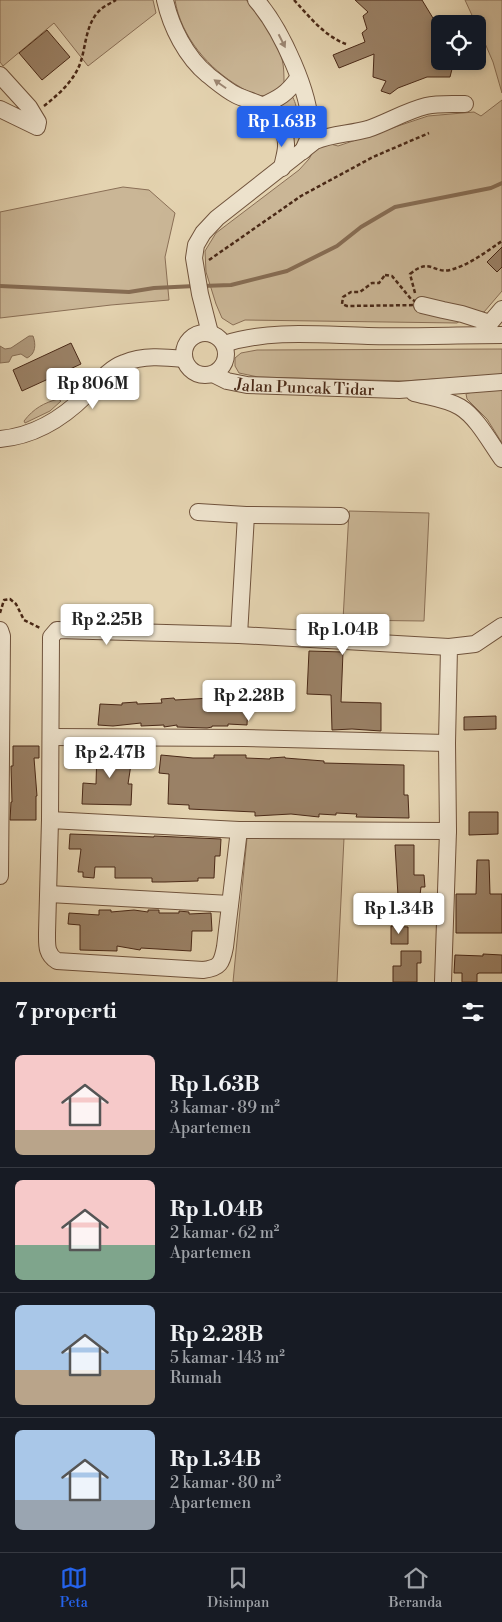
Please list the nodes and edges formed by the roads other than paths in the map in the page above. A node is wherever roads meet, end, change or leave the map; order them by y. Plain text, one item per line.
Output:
1 (165, 0) edge
2 (256, 0) edge
3 (0, 75) edge
4 (298, 78) junction
5 (465, 104) dead end
6 (262, 106) junction
7 (0, 109) edge
8 (303, 151) junction
9 (282, 168) junction
10 (422, 304) road end
11 (502, 310) edge
12 (490, 323) junction
13 (210, 333) junction
14 (479, 335) junction
15 (502, 335) edge
16 (224, 344) junction
17 (184, 359) junction
18 (213, 374) junction
19 (502, 382) edge
20 (462, 385) junction
21 (399, 390) junction
22 (460, 407) junction
23 (0, 439) edge
24 (502, 459) edge
25 (198, 512) dead end
26 (246, 515) junction
27 (341, 516) dead end
28 (502, 626) edge
29 (0, 630) edge
30 (239, 635) junction
31 (449, 647) junction
32 (51, 737) junction
33 (447, 742) junction
34 (50, 820) junction
35 (239, 830) junction
36 (448, 831) junction
37 (0, 876) edge
38 (49, 894) junction
39 (230, 904) junction
40 (443, 982) edge

6 -> 1 street
2 -> 4 street
3 - 7 street
4 - 6 street
4 - 8 street
5 - 8 street
6 - 9 street
8 - 9 street
9 - 13 street
10 - 12 street
11 - 12 street
12 - 14 street
13 - 16 street
13 - 17 street
14 - 15 street
14 - 16 street
16 - 18 street
17 - 18 street
17 - 23 street
18 - 21 street, Jalan Puncak Tidar
19 - 20 street, Jalan Puncak Tidar
20 - 21 street, Jalan Puncak Tidar
20 - 22 street
21 - 22 street, Jalan Puncak Tidar
22 - 24 street, Jalan Puncak Tidar
25 - 26 street
26 - 27 street
26 - 30 street
28 - 31 street
29 - 37 street
30 - 31 street
30 - 32 street
31 - 33 street
32 - 33 street
32 - 34 street
33 - 36 street
34 - 35 street
34 - 38 street
35 - 36 street
35 - 39 street
36 - 40 street
38 - 39 street
38 - 39 street

